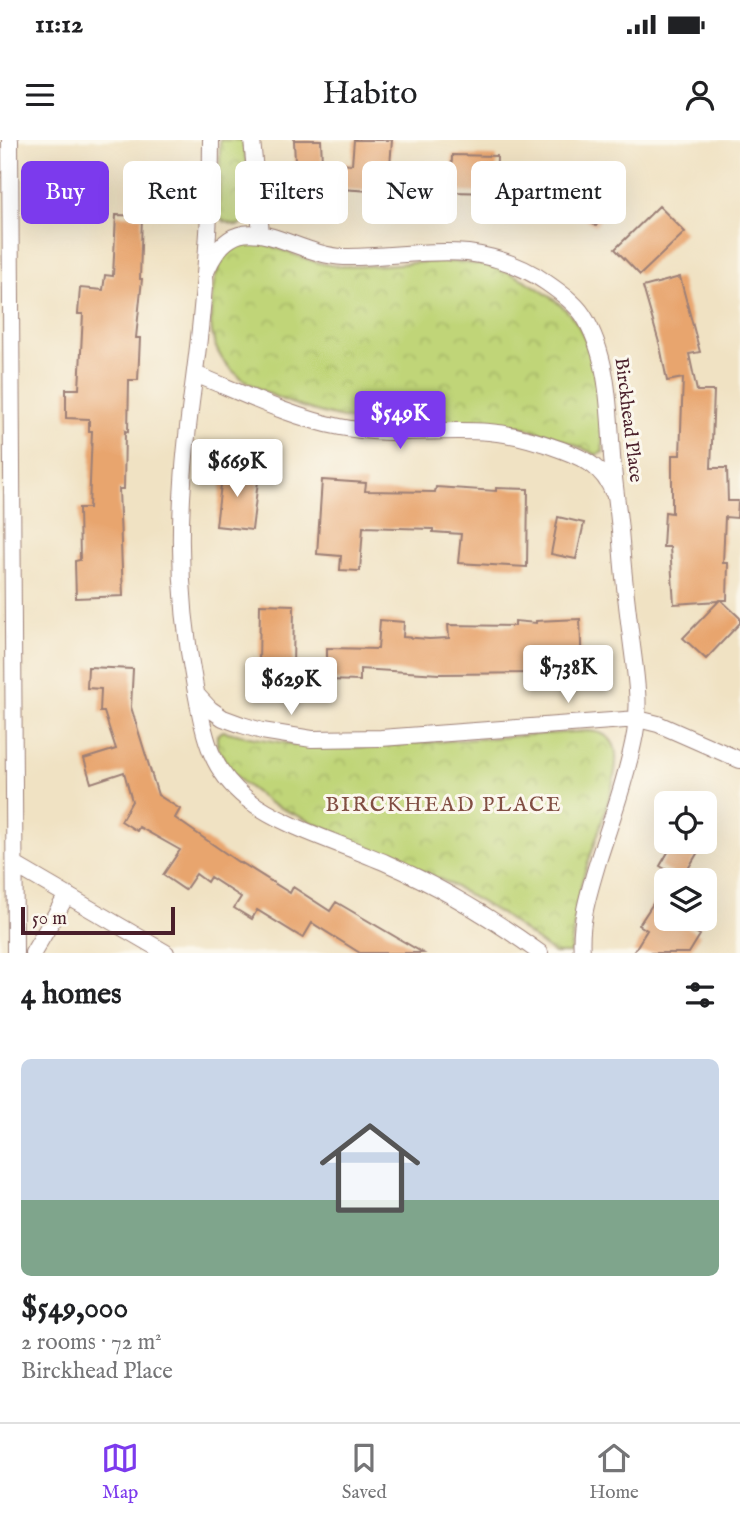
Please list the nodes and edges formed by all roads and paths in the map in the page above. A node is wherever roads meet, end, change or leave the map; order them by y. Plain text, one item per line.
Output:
1 (9, 140) edge
2 (211, 140) edge
3 (252, 140) edge
4 (261, 233) junction
5 (206, 272) junction
6 (195, 374) junction
7 (617, 500) junction
8 (197, 695) junction
9 (638, 719) junction
10 (740, 760) edge
11 (15, 865) junction
12 (67, 895) junction
13 (15, 953) edge
14 (33, 953) edge
15 (166, 953) edge
16 (540, 953) edge
17 (582, 953) edge

1 - 11 street
2 - 5 street
3 - 4 street
4 - 5 street
4 - 7 street, Birckhead Place
5 - 6 street
6 - 7 street, Birckhead Place
6 - 8 street
7 - 9 street, Birckhead Place
8 - 9 street
8 - 16 street
9 - 10 street
9 - 17 street, Birckhead Place
11 - 12 street
11 - 13 street
12 - 14 street
12 - 15 street

